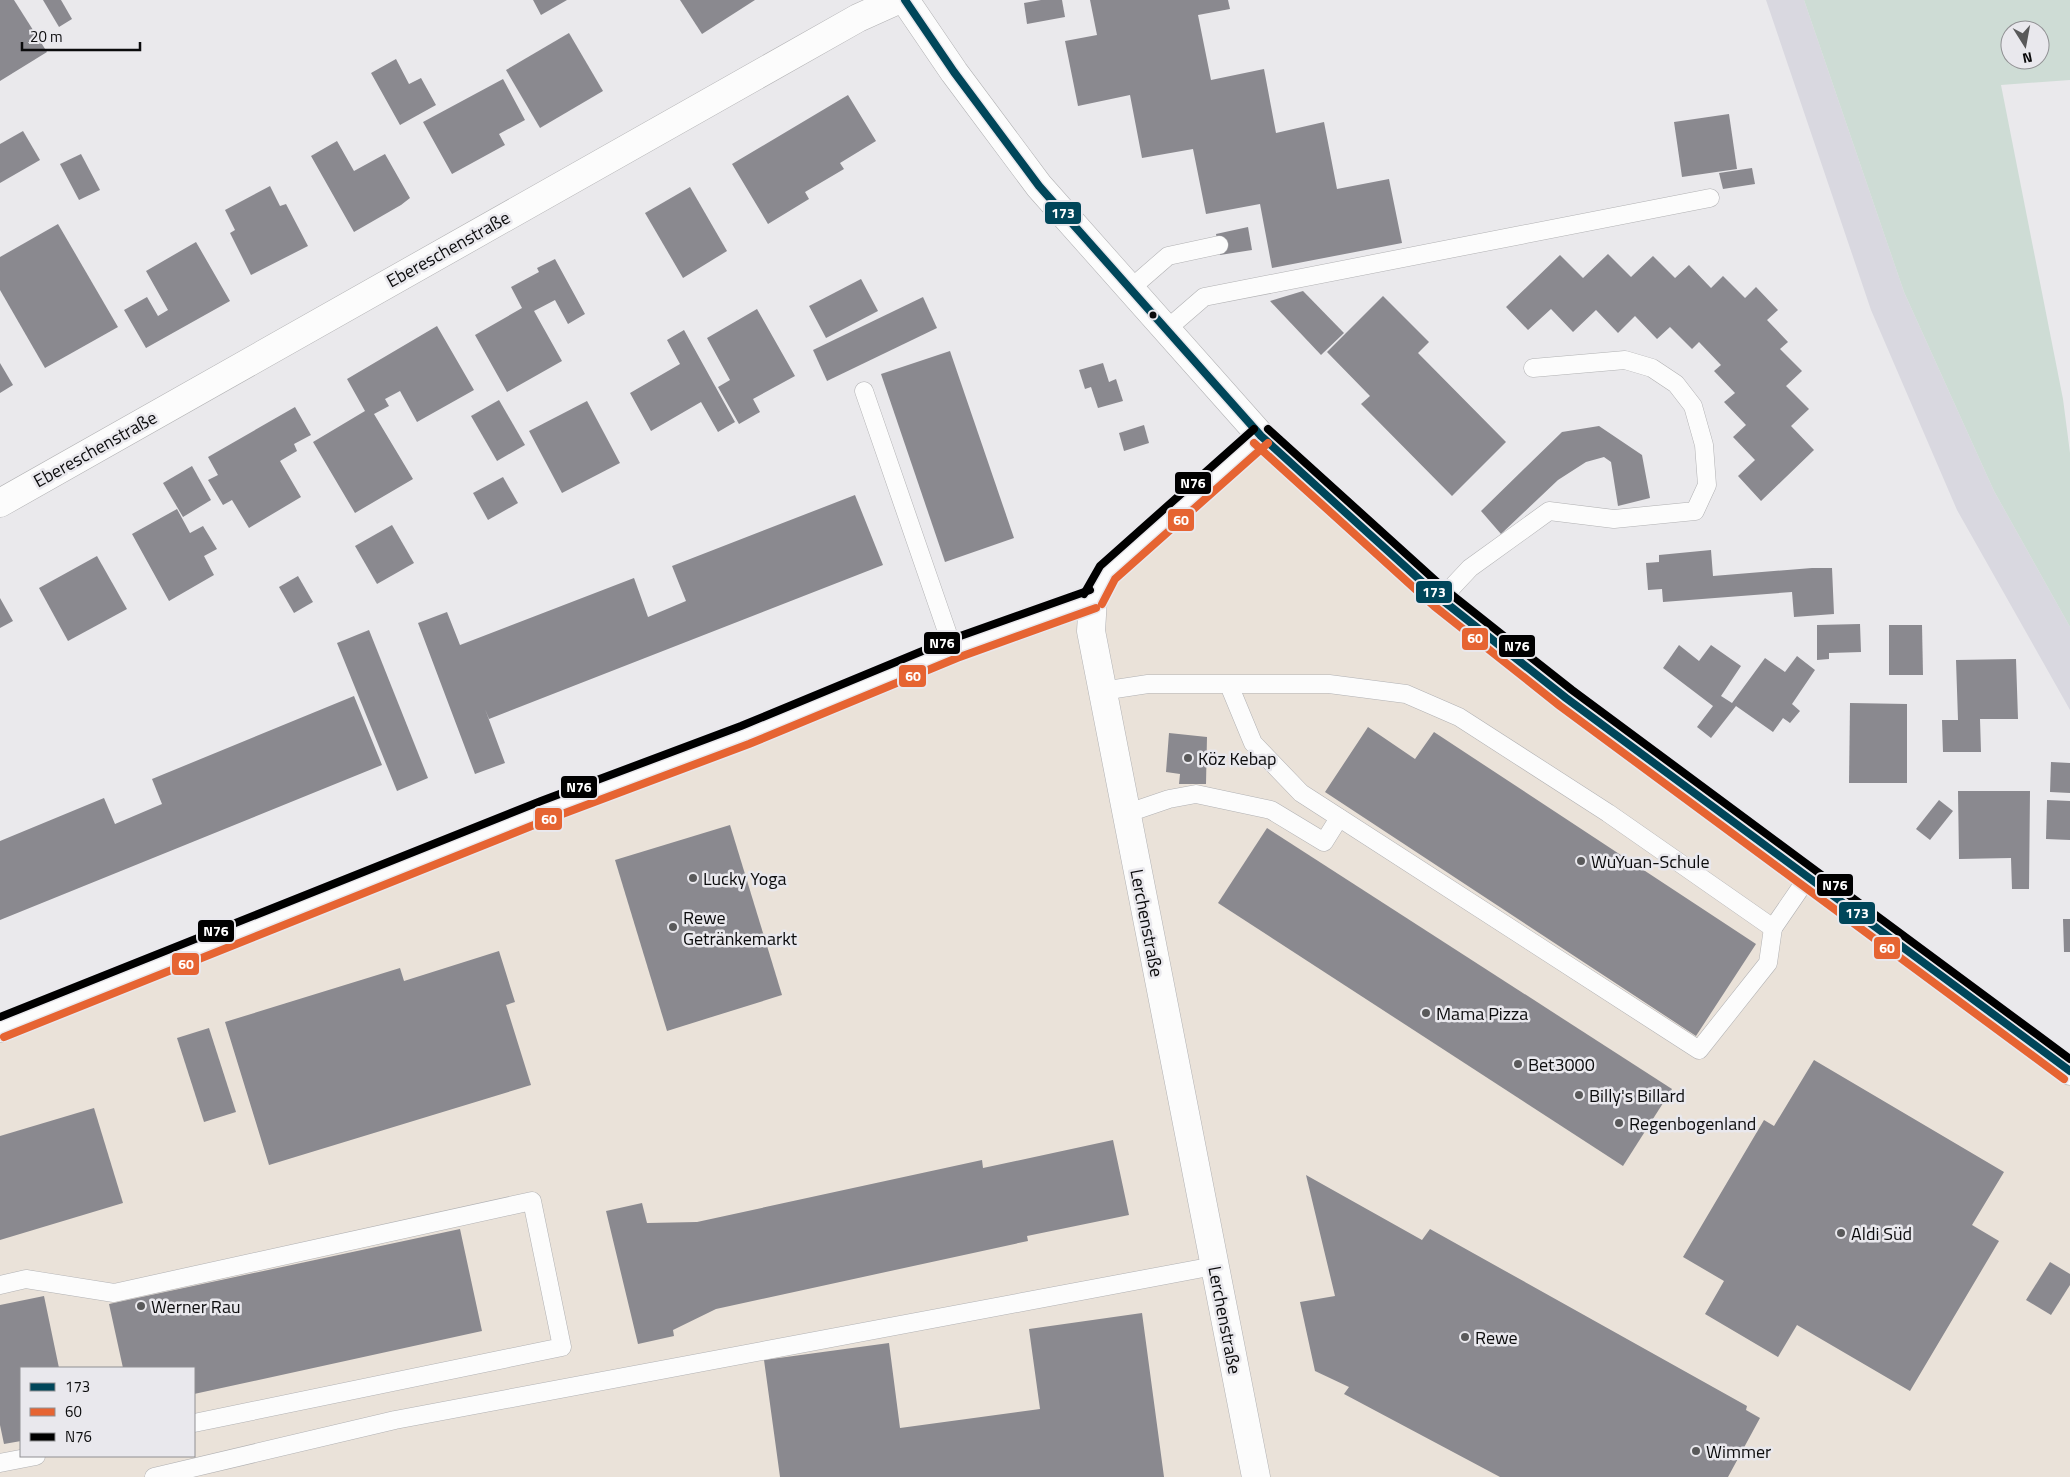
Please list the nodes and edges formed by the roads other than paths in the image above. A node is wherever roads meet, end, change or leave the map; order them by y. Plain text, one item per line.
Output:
1 (898, 0) edge
2 (905, 0) edge
3 (1710, 198) dead end
4 (1218, 245) dead end
5 (1130, 289) junction
6 (1167, 329) junction
7 (1533, 368) dead end
8 (864, 391) dead end
9 (1260, 436) junction
10 (0, 503) edge
11 (1093, 598) junction
12 (1441, 599) junction
13 (953, 650) junction
14 (1229, 685) junction
15 (1102, 691) junction
16 (1126, 814) junction
17 (1339, 818) junction
18 (1808, 877) junction
19 (1773, 928) junction
20 (0, 1028) edge
21 (2070, 1071) edge
22 (1214, 1266) junction
23 (0, 1285) edge
24 (195, 1423) edge
25 (31, 1457) edge
26 (0, 1463) edge
27 (154, 1477) edge
28 (1256, 1477) edge

1 - 10 street, Ebereschenstraße
2 - 5 street
3 - 6 lane
4 - 5 lane
5 - 6 street
6 - 9 street
7 - 12 lane
8 - 13 lane
9 - 11 street, Lerchenstraße
9 - 12 street
11 - 13 street
11 - 15 street, Lerchenstraße
12 - 18 street
13 - 20 street
14 - 15 lane
14 - 17 lane
14 - 19 lane
15 - 16 street, Lerchenstraße
16 - 17 lane
16 - 22 street, Lerchenstraße
17 - 19 lane
18 - 19 lane
18 - 21 street
22 - 27 lane
22 - 28 street, Lerchenstraße
23 - 24 lane
25 - 26 lane

